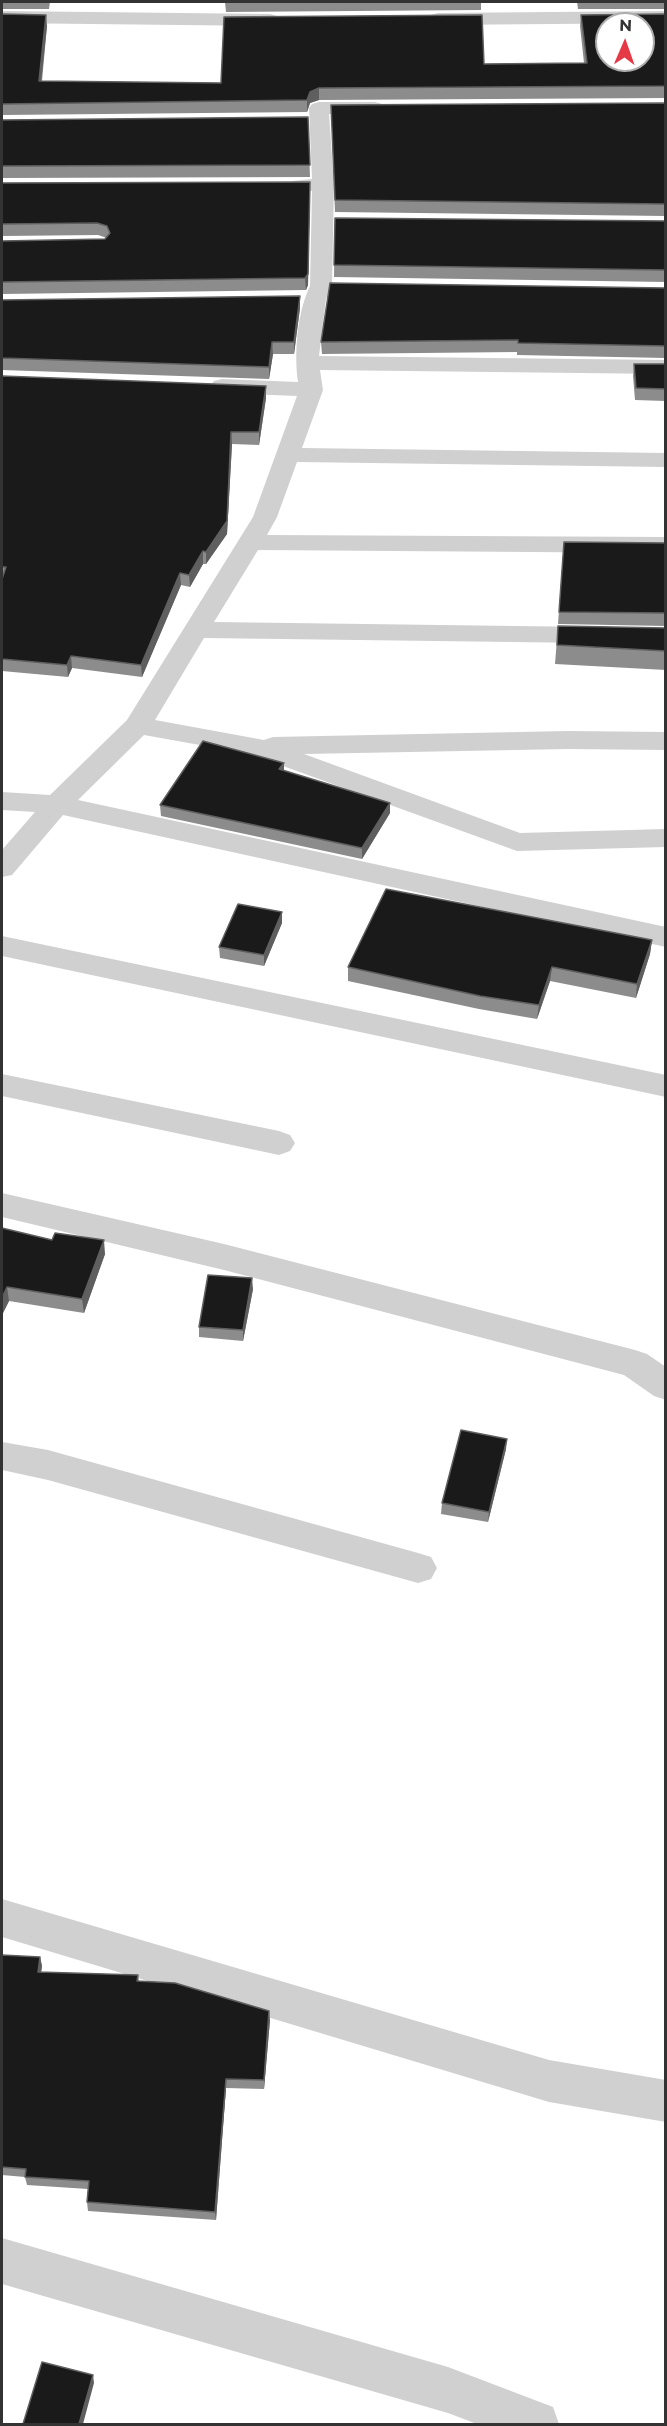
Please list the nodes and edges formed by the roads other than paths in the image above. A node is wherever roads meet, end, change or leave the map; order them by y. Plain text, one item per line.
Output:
1 (220, 11) edge
2 (2, 17) edge
3 (666, 17) edge
4 (419, 19) edge
5 (289, 20) edge
6 (391, 108) edge
7 (320, 120) junction
8 (296, 121) edge
9 (276, 185) edge
10 (323, 185) junction
11 (307, 363) junction
12 (666, 367) edge
13 (197, 385) edge
14 (311, 390) junction
15 (287, 455) junction
16 (666, 460) edge
17 (250, 542) junction
18 (666, 545) edge
19 (196, 630) junction
20 (666, 636) edge
21 (138, 725) junction
22 (666, 741) edge
23 (256, 746) junction
24 (2, 801) edge
25 (57, 805) junction
26 (666, 838) edge
27 (2, 868) edge
28 (666, 937) edge
29 (2, 946) edge
30 (2, 1085) edge
31 (666, 1086) edge
32 (279, 1143) dead end
33 (2, 1205) edge
34 (666, 1386) edge
35 (2, 1456) edge
36 (418, 1568) dead end
37 (2, 1918) edge
38 (666, 2101) edge
39 (2, 2261) edge
40 (536, 2424) edge

1 - 2 street
1 - 5 street
3 - 4 street
6 - 7 street
7 - 8 street
7 - 10 street
9 - 10 street
10 - 11 street
11 - 12 street
11 - 14 street
13 - 14 street
14 - 15 street
15 - 16 street
15 - 17 street
17 - 18 street
17 - 19 street
19 - 20 street
19 - 21 street
21 - 23 street
21 - 25 street
22 - 23 street
23 - 26 street
24 - 25 street
25 - 27 street
25 - 28 street
29 - 31 street
30 - 32 street
33 - 34 street
35 - 36 street
37 - 38 street
39 - 40 street

